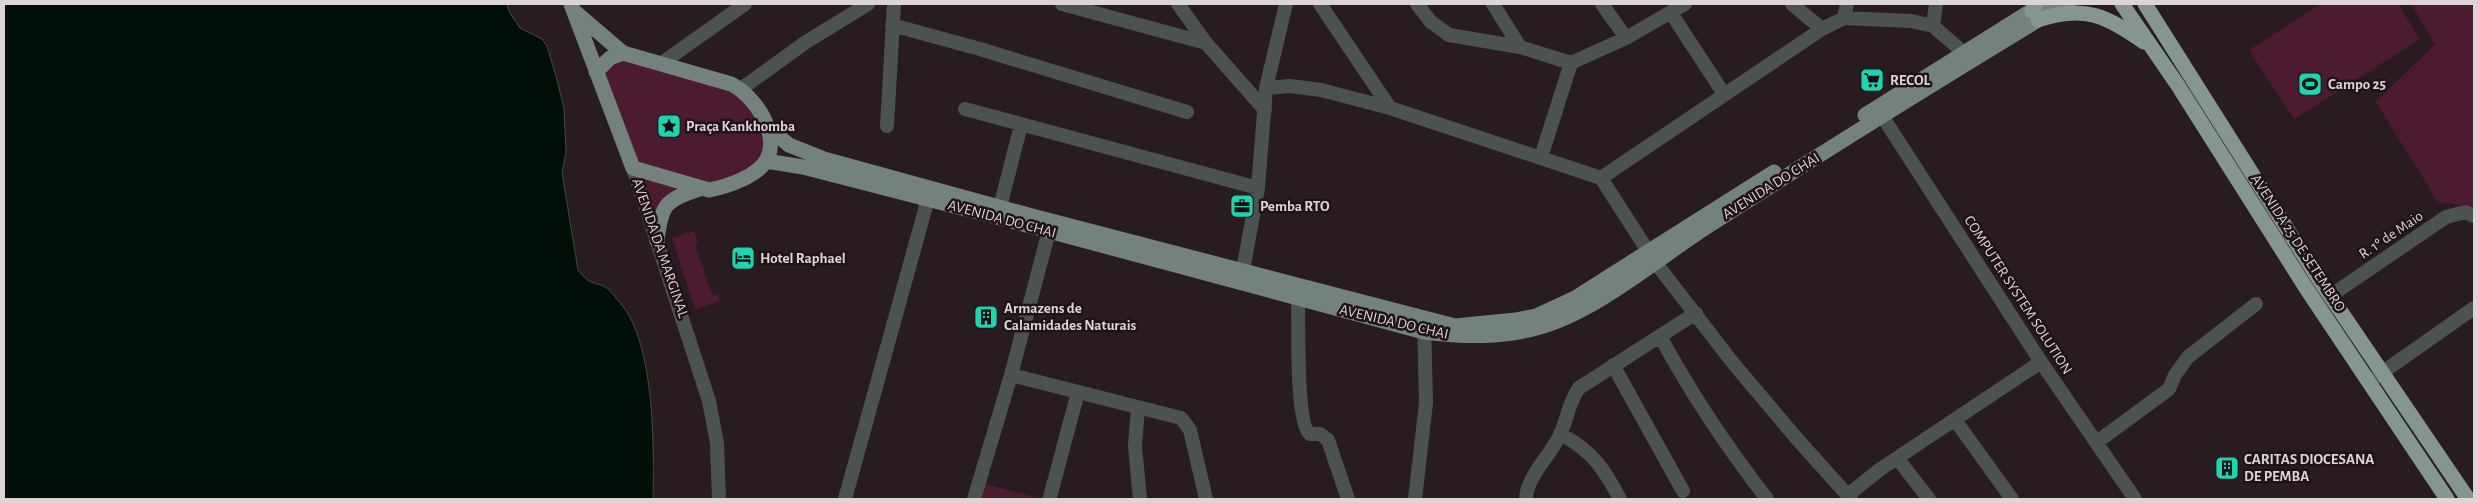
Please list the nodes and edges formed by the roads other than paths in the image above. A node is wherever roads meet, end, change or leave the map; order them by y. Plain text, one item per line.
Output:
1 (745, 4) edge
2 (868, 4) edge
3 (894, 4) edge
4 (1062, 4) edge
5 (1178, 4) edge
6 (1286, 4) edge
7 (1320, 4) edge
8 (1417, 4) edge
9 (1493, 4) edge
10 (1602, 4) edge
11 (1685, 4) edge
12 (1792, 4) edge
13 (1847, 4) edge
14 (1936, 4) edge
15 (2068, 4) edge
16 (2122, 4) edge
17 (2145, 4) edge
18 (572, 8) edge
19 (2037, 9) edge
20 (1671, 13) junction
21 (1844, 18) junction
22 (892, 25) junction
23 (1932, 26) junction
24 (1822, 29) junction
25 (1626, 38) junction
26 (1206, 43) junction
27 (2150, 46) junction
28 (1520, 47) junction
29 (1963, 52) junction
30 (623, 53) junction
31 (662, 63) junction
32 (1571, 63) junction
33 (596, 72) junction
34 (1266, 88) junction
35 (742, 89) junction
36 (1724, 94) junction
37 (1390, 108) junction
38 (965, 109) dead end
39 (1265, 110) junction
40 (1187, 112) dead end
41 (1879, 112) junction
42 (1021, 125) junction
43 (766, 126) junction
44 (887, 126) dead end
45 (1541, 157) junction
46 (766, 161) junction
47 (633, 168) junction
48 (1601, 178) junction
49 (1258, 188) junction
50 (699, 189) junction
51 (928, 199) junction
52 (1000, 207) junction
53 (2474, 216) edge
54 (1049, 231) junction
55 (657, 241) junction
56 (1652, 256) junction
57 (1243, 270) junction
58 (2318, 278) junction
59 (2306, 288) junction
60 (2330, 296) junction
61 (1298, 297) junction
62 (2256, 304) dead end
63 (2474, 308) edge
64 (1696, 312) junction
65 (1424, 326) junction
66 (1660, 336) junction
67 (2041, 362) junction
68 (1613, 365) junction
69 (2381, 373) junction
70 (1011, 375) junction
71 (2368, 382) junction
72 (1078, 392) junction
73 (1138, 407) junction
74 (1955, 420) junction
75 (1560, 434) junction
76 (2097, 442) junction
77 (1897, 458) junction
78 (2446, 468) junction
79 (2432, 478) junction
80 (1683, 491) dead end
81 (1050, 497) dead end
82 (1850, 497) edge
83 (719, 499) edge
84 (845, 499) edge
85 (974, 499) edge
86 (1140, 499) edge
87 (1206, 499) edge
88 (1348, 499) edge
89 (1416, 499) edge
90 (1526, 499) edge
91 (1620, 499) edge
92 (1767, 499) edge
93 (1929, 499) edge
94 (2012, 499) edge
95 (2136, 499) edge
96 (2447, 499) edge
97 (2468, 499) edge

1 - 31 street
2 - 35 street
3 - 22 street
4 - 26 street
5 - 26 street
6 - 34 street
7 - 37 street
8 - 28 street
9 - 28 street
10 - 25 street
11 - 20 street
12 - 24 street
13 - 21 street
14 - 23 street
15 - 19 main road, AVENIDA DO CHAI
16 - 27 highway, AVENIDA 25 DE SETEMBRO
17 - 58 highway, AVENIDA 25 DE SETEMBRO
18 - 30 main road
18 - 33 main road, AVENIDA DA MARGINAL
19 - 27 highway
19 - 29 main road, AVENIDA DO CHAI
19 - 41 main road, AVENIDA DO CHAI
20 - 25 street
20 - 36 street
21 - 23 street
21 - 24 street
22 - 40 street
22 - 44 street
23 - 29 street
24 - 36 street
25 - 32 street
26 - 39 street
27 - 59 highway, AVENIDA 25 DE SETEMBRO
28 - 32 street
29 - 41 main road, AVENIDA DO CHAI
30 - 31 main road
30 - 33 main road
31 - 35 main road
32 - 45 street
33 - 47 main road, AVENIDA DA MARGINAL
34 - 37 street
34 - 39 street
35 - 43 main road, AVENIDA DO CHAI
36 - 48 street
37 - 45 street
38 - 42 street
39 - 49 street
41 - 56 main road, AVENIDA DO CHAI
41 - 67 street, COMPUTER SYSTEM SOLUTION
42 - 49 street
42 - 52 street
43 - 46 main road, AVENIDA DO CHAI
43 - 52 main road, AVENIDA DO CHAI
45 - 48 street
46 - 50 main road
46 - 51 main road, AVENIDA DO CHAI
47 - 50 main road
47 - 55 street, AVENIDA DA MARGINAL
48 - 56 street
49 - 57 street
50 - 55 main road
51 - 54 main road, AVENIDA DO CHAI
51 - 84 street
52 - 57 main road, AVENIDA DO CHAI
53 - 60 street, R. 1º de Maio
54 - 61 main road, AVENIDA DO CHAI
54 - 70 street
55 - 83 street, AVENIDA DA MARGINAL
56 - 64 street
56 - 65 main road, AVENIDA DO CHAI
57 - 65 main road, AVENIDA DO CHAI
58 - 59 highway
58 - 60 highway, AVENIDA 25 DE SETEMBRO
59 - 71 highway, AVENIDA 25 DE SETEMBRO
60 - 69 highway, AVENIDA 25 DE SETEMBRO
61 - 65 main road, AVENIDA DO CHAI
61 - 88 street
62 - 76 street
63 - 69 street
64 - 66 street
64 - 82 street
65 - 89 street
66 - 68 street
66 - 92 street
67 - 74 street
67 - 76 street, COMPUTER SYSTEM SOLUTION
68 - 75 street
68 - 80 street
69 - 71 street
69 - 78 highway, AVENIDA 25 DE SETEMBRO
70 - 72 street
70 - 85 street
71 - 79 highway, AVENIDA 25 DE SETEMBRO
72 - 73 street
72 - 81 street
73 - 86 street
73 - 87 street
74 - 77 street
74 - 94 street
75 - 90 street
75 - 91 street
76 - 95 street, COMPUTER SYSTEM SOLUTION
77 - 82 street
77 - 93 street
78 - 79 highway
78 - 97 highway, AVENIDA 25 DE SETEMBRO
79 - 96 highway, AVENIDA 25 DE SETEMBRO

